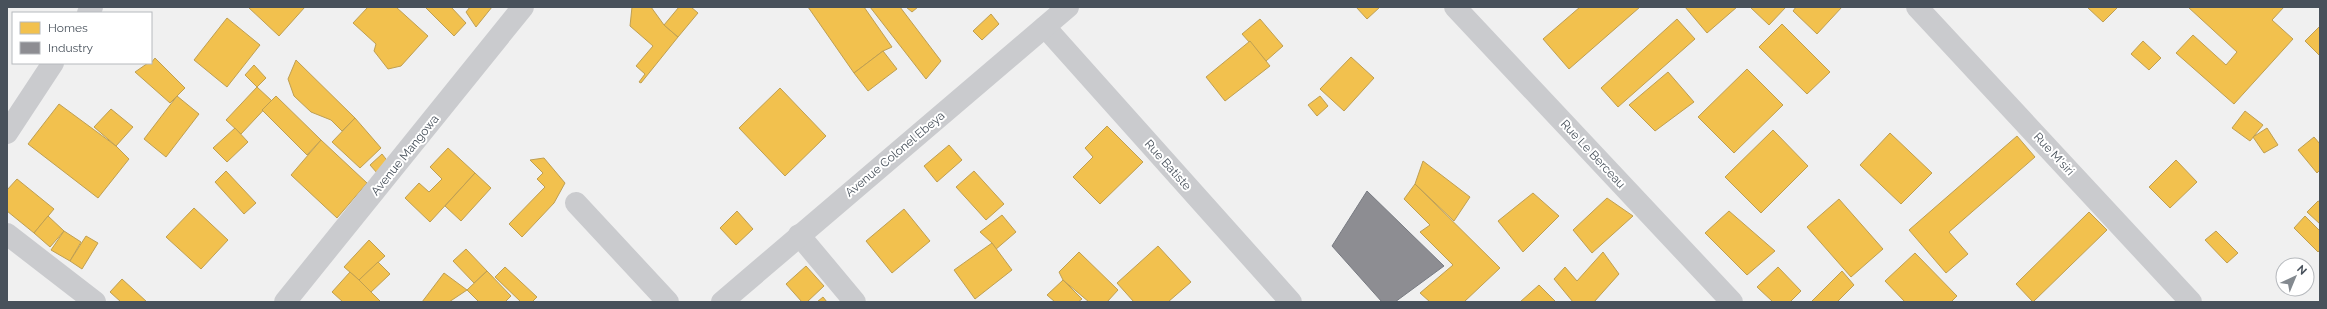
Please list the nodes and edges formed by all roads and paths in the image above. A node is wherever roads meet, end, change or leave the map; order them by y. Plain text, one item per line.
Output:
1 (523, 7) edge
2 (1068, 7) edge
3 (1455, 7) edge
4 (1917, 7) edge
5 (1046, 27) junction
6 (52, 64) edge
7 (7, 133) edge
8 (576, 203) dead end
9 (7, 234) edge
10 (799, 235) junction
11 (95, 302) edge
12 (285, 302) edge
13 (668, 302) edge
14 (722, 302) edge
15 (855, 302) edge
16 (1291, 302) edge
17 (1732, 302) edge
18 (2191, 302) edge

1 - 12 street, Avenue Mangowa
2 - 5 street, Avenue Colonel Ebeya
3 - 17 street, Rue Le Berceau
4 - 18 street, Rue M'siri
5 - 10 street, Avenue Colonel Ebeya
5 - 16 street, Rue Batiste
6 - 7 street
8 - 13 street
9 - 11 street
10 - 14 street, Avenue Colonel Ebeya
10 - 15 street

